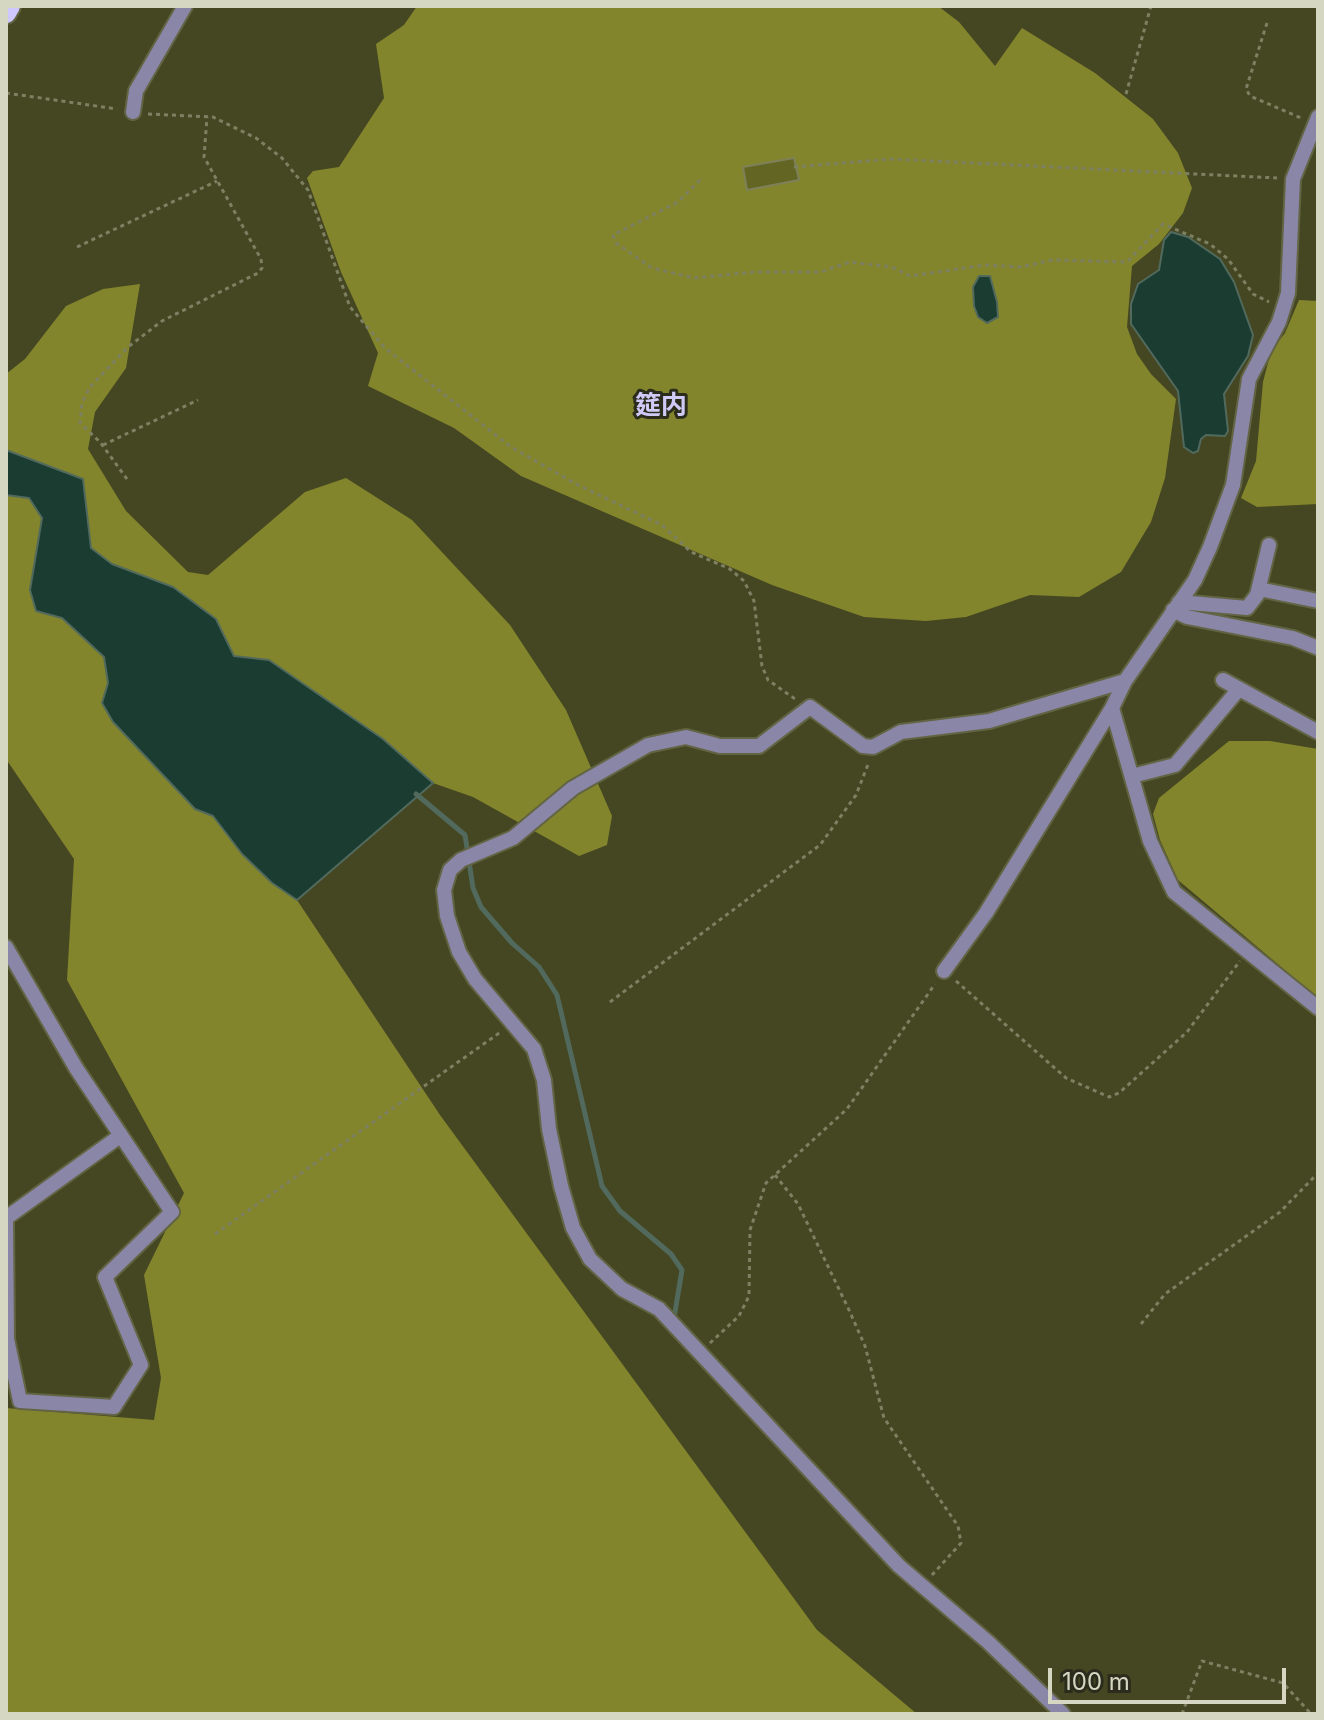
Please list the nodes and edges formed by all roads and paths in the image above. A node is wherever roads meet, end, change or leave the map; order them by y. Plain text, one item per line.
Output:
1 (10, 6) edge
2 (185, 6) edge
3 (1151, 6) edge
4 (6, 13) edge
5 (1267, 23) dead end
6 (6, 93) edge
7 (1126, 94) dead end
8 (133, 112) junction
9 (207, 117) junction
10 (1316, 121) edge
11 (794, 167) dead end
12 (1293, 179) junction
13 (700, 180) dead end
14 (217, 181) junction
15 (77, 247) dead end
16 (1285, 304) junction
17 (198, 400) dead end
18 (103, 445) junction
19 (127, 479) dead end
20 (1269, 545) dead end
21 (1259, 589) junction
22 (1318, 601) edge
23 (1176, 606) junction
24 (1318, 648) edge
25 (1223, 680) dead end
26 (1125, 681) junction
27 (1239, 689) junction
28 (810, 707) junction
29 (1112, 708) junction
30 (1318, 732) edge
31 (873, 747) junction
32 (1132, 776) junction
33 (6, 947) edge
34 (1247, 952) junction
35 (944, 971) junction
36 (610, 1002) dead end
37 (1318, 1008) edge
38 (514, 1022) junction
39 (120, 1136) junction
40 (1318, 1173) edge
41 (775, 1175) junction
42 (6, 1218) edge
43 (215, 1234) dead end
44 (1141, 1324) dead end
45 (701, 1351) junction
46 (922, 1587) junction
47 (1063, 1714) edge
48 (1182, 1714) edge
49 (1311, 1714) edge

1 - 4 main road
2 - 8 street
3 - 7 path
5 - 10 path
6 - 8 path
8 - 9 path
9 - 14 path
9 - 28 path
10 - 12 street
11 - 12 path
12 - 16 street
13 - 16 path
14 - 15 path
14 - 18 path
16 - 23 street
17 - 18 path
18 - 19 path
20 - 21 street
21 - 22 street
21 - 23 street
23 - 24 street
23 - 26 street
25 - 27 street
26 - 29 street
26 - 31 street
27 - 30 street
27 - 32 street
28 - 31 street
28 - 38 street
29 - 32 street
29 - 35 street
31 - 36 path
32 - 34 street
33 - 39 street
34 - 35 path
34 - 37 street
35 - 41 path
38 - 43 path
38 - 45 street
39 - 42 street
39 - 42 street
40 - 44 path
41 - 45 path
41 - 46 path
45 - 46 street
46 - 47 street
48 - 49 path

